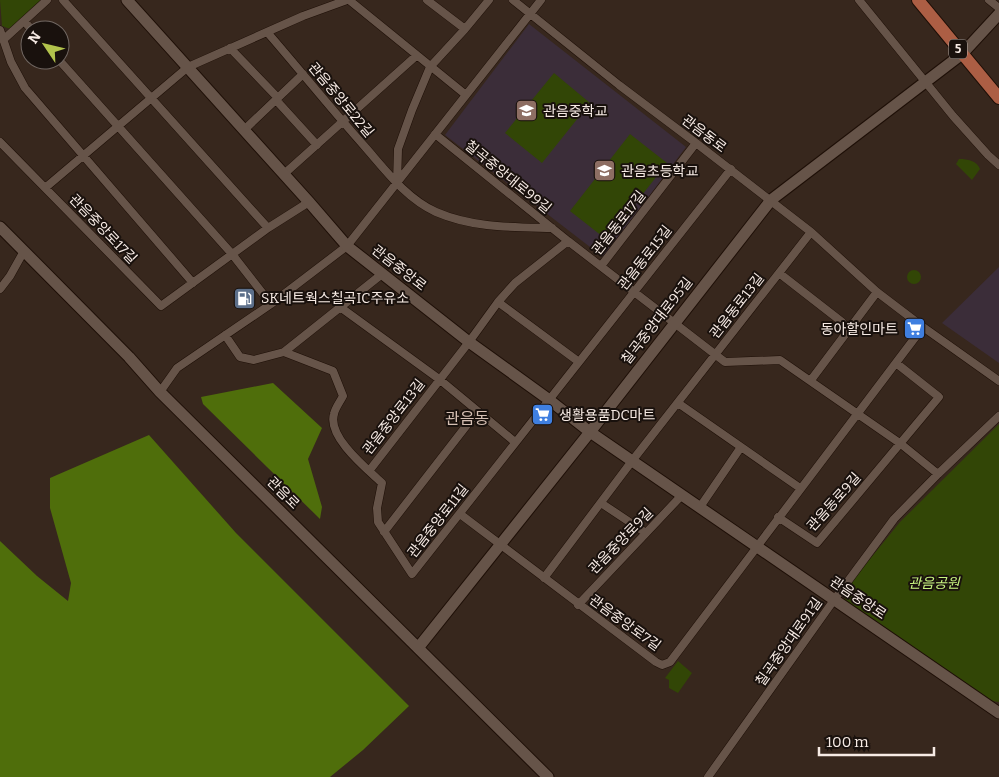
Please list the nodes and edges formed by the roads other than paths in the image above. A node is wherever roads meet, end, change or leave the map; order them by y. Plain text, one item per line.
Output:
1 (47, 0) edge
2 (63, 0) edge
3 (127, 0) edge
4 (348, 0) edge
5 (427, 0) edge
6 (489, 0) edge
7 (513, 0) edge
8 (541, 0) edge
9 (859, 0) edge
10 (918, 0) edge
11 (989, 0) edge
12 (999, 8) edge
13 (530, 13) junction
14 (999, 14) edge
15 (25, 20) edge
16 (20, 25) edge
17 (465, 29) junction
18 (0, 30) edge
19 (267, 32) junction
20 (3, 40) junction
21 (230, 48) junction
22 (962, 54) junction
23 (416, 56) junction
24 (188, 67) junction
25 (430, 67) junction
26 (68, 70) edge
27 (303, 74) junction
28 (926, 81) junction
29 (466, 95) junction
30 (151, 98) junction
31 (999, 98) edge
32 (277, 99) junction
33 (342, 122) junction
34 (117, 126) junction
35 (244, 130) junction
36 (435, 134) junction
37 (0, 142) edge
38 (696, 143) junction
39 (317, 145) junction
40 (83, 155) junction
41 (999, 165) edge
42 (731, 169) junction
43 (284, 174) junction
44 (397, 183) junction
45 (45, 188) junction
46 (771, 200) junction
47 (309, 202) junction
48 (0, 227) edge
49 (268, 228) junction
50 (552, 228) junction
51 (811, 232) junction
52 (568, 241) junction
53 (346, 246) junction
54 (24, 251) junction
55 (232, 254) junction
56 (601, 266) junction
57 (779, 273) junction
58 (382, 274) junction
59 (193, 283) junction
60 (0, 289) edge
61 (877, 292) junction
62 (634, 293) junction
63 (498, 302) junction
64 (271, 304) junction
65 (340, 308) junction
66 (674, 323) junction
67 (923, 327) junction
68 (848, 330) junction
69 (225, 335) junction
70 (469, 342) junction
71 (284, 352) junction
72 (715, 356) junction
73 (579, 362) junction
74 (896, 363) junction
75 (439, 379) junction
76 (811, 380) junction
77 (999, 381) edge
78 (160, 392) junction
79 (548, 399) junction
80 (678, 403) junction
81 (477, 412) junction
82 (857, 413) junction
83 (999, 416) edge
84 (590, 432) junction
85 (515, 442) junction
86 (901, 444) junction
87 (741, 447) junction
88 (632, 461) junction
89 (369, 471) junction
90 (938, 474) junction
91 (800, 488) junction
92 (682, 495) junction
93 (601, 503) junction
94 (700, 507) junction
95 (460, 514) junction
96 (778, 517) junction
97 (384, 532) junction
98 (646, 533) junction
99 (500, 544) junction
100 (756, 547) junction
101 (544, 578) junction
102 (834, 600) junction
103 (578, 605) junction
104 (418, 648) junction
105 (999, 713) edge
106 (548, 777) edge
107 (708, 777) edge

1 - 15 street
2 - 30 street
3 - 24 main road, 관음중앙로
4 - 19 street
4 - 23 street
5 - 17 street
6 - 17 street
7 - 13 street, 관음동로
8 - 13 street
9 - 28 street
10 - 22 main road, 5
11 - 12 street
13 - 29 street
13 - 38 street, 관음동로
14 - 22 main road, 칠곡중앙대로95길
16 - 20 street
17 - 25 street
18 - 20 street
19 - 21 street
19 - 27 street, 관음중앙로22길
20 - 40 street
21 - 24 street
21 - 32 street
22 - 28 main road, 칠곡중앙대로95길
22 - 31 main road, 5
23 - 25 street
23 - 33 street
24 - 30 street
24 - 35 main road, 관음중앙로
25 - 29 street
25 - 44 street
26 - 34 street
27 - 32 street
27 - 33 street, 관음중앙로22길
28 - 41 street
28 - 46 main road, 칠곡중앙대로95길
29 - 36 street
30 - 34 street
30 - 49 street
32 - 35 street
32 - 39 street
33 - 39 street
33 - 44 street, 관음중앙로22길
34 - 40 street
34 - 55 street
35 - 43 main road, 관음중앙로
36 - 44 street
36 - 50 street, 칠곡중앙대로99길
37 - 45 street, 관음중앙로17길
38 - 42 street, 관음동로
38 - 56 street, 관음동로17길
39 - 43 street
40 - 45 street
40 - 59 street
42 - 46 street, 관음동로
42 - 62 street, 관음동로15길
43 - 47 main road, 관음중앙로
44 - 50 street, 칠곡중앙대로99길
44 - 53 street
45 - 59 street, 관음중앙로17길
46 - 51 street, 관음동로
46 - 66 main road, 칠곡중앙대로95길
47 - 49 street, 관음중앙로17길
47 - 53 main road, 관음중앙로
48 - 54 main road, 관음로
49 - 55 street, 관음중앙로17길
50 - 52 street, 관음동로17길
51 - 57 street, 관음동로13길
51 - 61 street, 관음동로
52 - 56 street, 관음동로17길
52 - 63 street
53 - 58 main road, 관음중앙로
53 - 64 street
54 - 60 street
54 - 78 main road, 관음로
55 - 59 street, 관음중앙로17길
55 - 64 street
56 - 62 street
57 - 68 street, 관음동로13길
57 - 72 street, 관음동로13길
58 - 65 street
58 - 70 main road, 관음중앙로
61 - 67 street, 관음동로
61 - 68 street
62 - 66 street
62 - 73 street, 관음동로15길
63 - 70 street
63 - 73 street
64 - 69 street
65 - 71 street
65 - 75 street, 관음중앙로13길
66 - 72 street
66 - 84 main road, 칠곡중앙대로95길
67 - 74 street
67 - 77 street, 관음동로
68 - 76 street
69 - 71 street
69 - 78 street
70 - 75 street, 관음중앙로13길
70 - 79 main road, 관음중앙로
71 - 89 street, 관음중앙로11길
72 - 76 street, 관음동로13길
72 - 80 street, 관음동로13길
73 - 79 street, 관음동로15길
74 - 82 street
74 - 86 street, 관음동로9길
75 - 81 street
75 - 89 street, 관음중앙로13길
76 - 82 street
78 - 104 main road, 관음로
79 - 84 main road, 관음중앙로
79 - 85 street, 관음중앙로11길
80 - 87 street
80 - 88 street, 관음동로13길
81 - 85 street
81 - 97 street
82 - 86 street
82 - 91 street
83 - 90 street, 칠곡중앙대로91길
84 - 88 main road, 관음중앙로
84 - 99 main road, 칠곡중앙대로95길
85 - 95 street, 관음중앙로11길
86 - 90 street
86 - 96 street, 관음동로9길
87 - 91 street
87 - 94 street
88 - 92 main road, 관음중앙로
88 - 93 street, 관음동로13길
89 - 97 street, 관음중앙로11길
90 - 102 street, 칠곡중앙대로91길
91 - 96 street
92 - 94 main road, 관음중앙로
92 - 98 street, 관음중앙로9길
93 - 98 street
93 - 101 street
94 - 100 main road, 관음중앙로
95 - 97 street, 관음중앙로11길
95 - 99 street, 관음중앙로7길
96 - 100 street
98 - 103 street, 관음중앙로9길
99 - 101 street, 관음중앙로7길
99 - 104 main road, 칠곡중앙대로95길
100 - 102 main road, 관음중앙로
100 - 103 street, 관음중앙로7길
101 - 103 street, 관음중앙로7길
102 - 105 main road, 관음중앙로
102 - 107 street, 칠곡중앙대로91길
104 - 106 main road, 관음로

